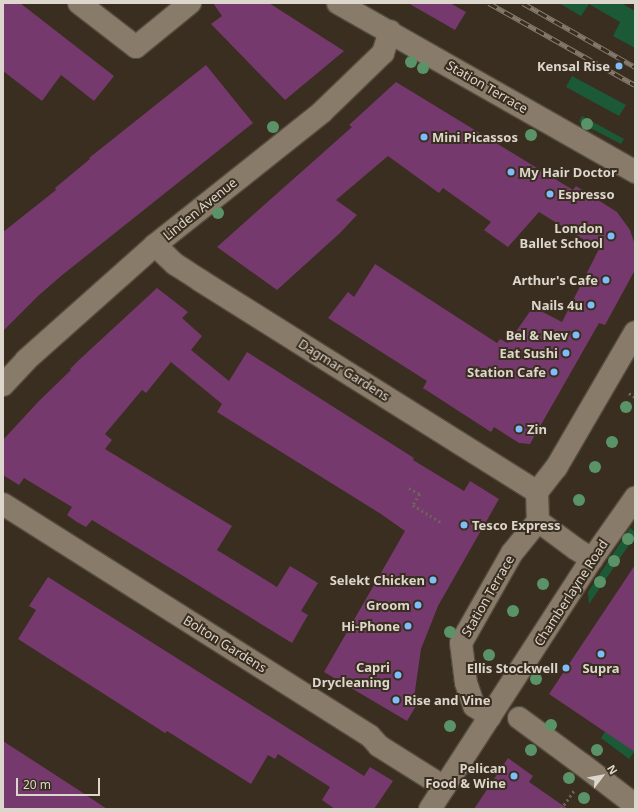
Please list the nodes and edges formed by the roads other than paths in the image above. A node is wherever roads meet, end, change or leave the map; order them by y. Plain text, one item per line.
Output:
1 (79, 3) edge
2 (190, 3) edge
3 (338, 3) edge
4 (390, 31) junction
5 (635, 172) edge
6 (155, 245) junction
7 (635, 332) edge
8 (3, 385) edge
9 (537, 492) junction
10 (635, 498) edge
11 (3, 504) edge
12 (538, 521) junction
13 (592, 559) junction
14 (490, 717) junction
15 (519, 718) dead end
16 (444, 787) junction
17 (635, 805) edge
18 (430, 809) edge

1 - 2 street
3 - 4 street, Station Terrace
4 - 5 street, Station Terrace
4 - 6 street, Linden Avenue
6 - 8 street, Linden Avenue
6 - 9 street, Dagmar Gardens
7 - 9 street
9 - 12 street
10 - 13 street, Chamberlayne Road
11 - 16 street, Bolton Gardens
12 - 13 street
12 - 14 street, Station Terrace
13 - 14 street, Chamberlayne Road
14 - 16 street, Chamberlayne Road
15 - 17 street
16 - 18 street, Chamberlayne Road

